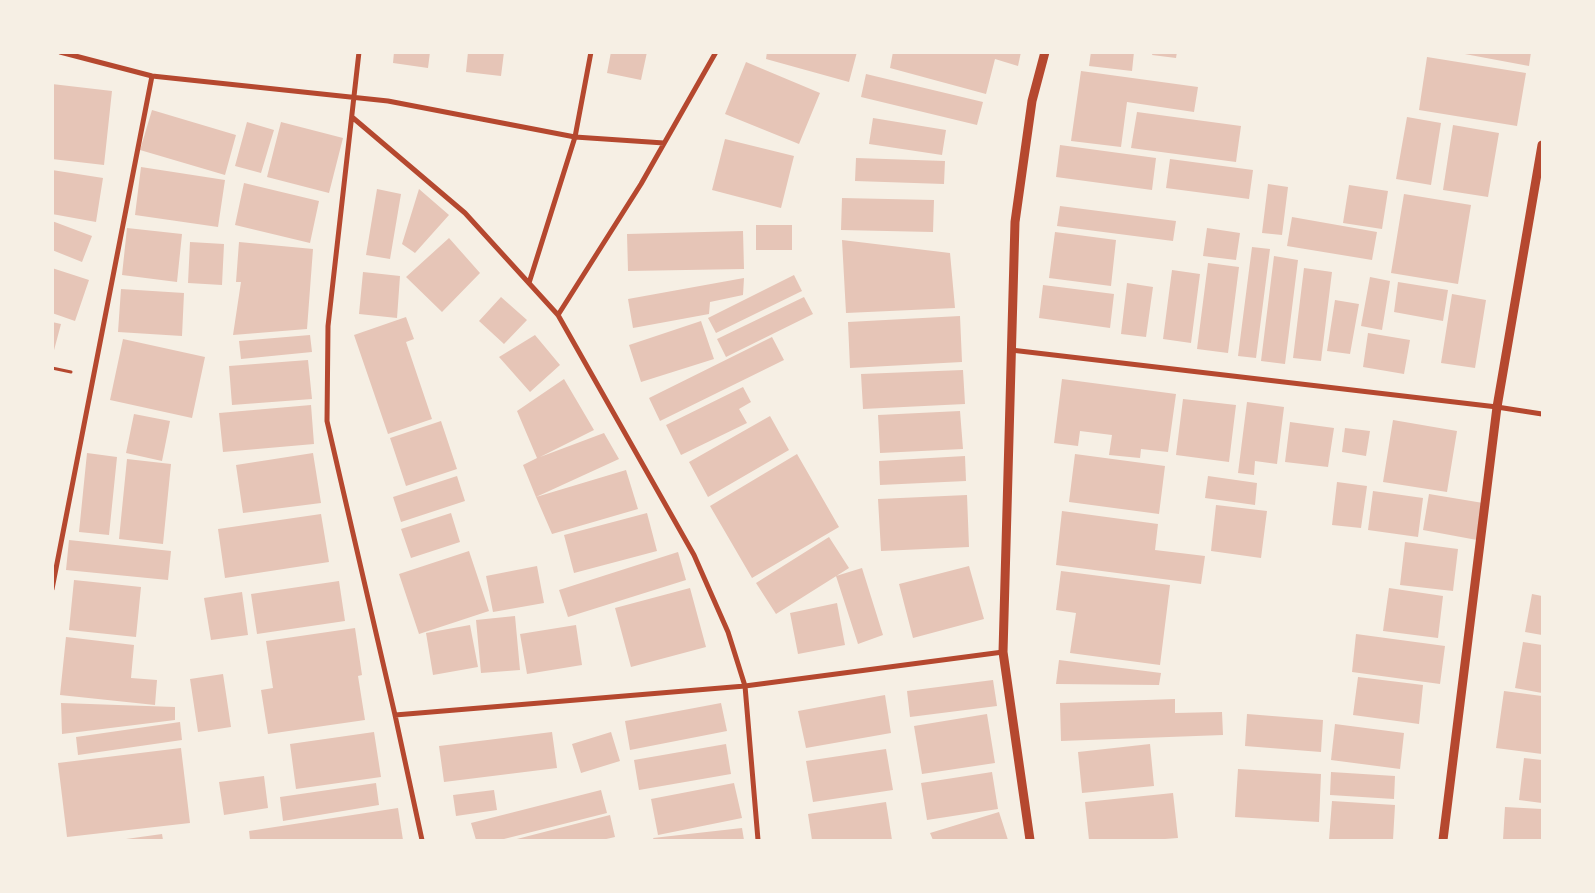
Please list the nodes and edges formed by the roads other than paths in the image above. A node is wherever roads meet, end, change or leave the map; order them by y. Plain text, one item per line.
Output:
1 (60, 52) edge
2 (359, 52) edge
3 (591, 52) edge
4 (716, 52) edge
5 (1046, 52) edge
6 (152, 76) junction
7 (353, 98) junction
8 (352, 117) junction
9 (575, 137) junction
10 (664, 143) junction
11 (1542, 145) edge
12 (529, 283) junction
13 (558, 315) junction
14 (1010, 350) junction
15 (1497, 406) junction
16 (1542, 414) edge
17 (52, 589) edge
18 (1003, 652) junction
19 (745, 686) junction
20 (396, 715) junction
21 (422, 840) edge
22 (758, 840) edge
23 (1030, 840) edge
24 (1443, 840) edge

1 - 6 street
2 - 7 street
3 - 9 street
4 - 10 street
5 - 14 street
6 - 7 street
6 - 17 street
7 - 8 street
7 - 9 street
8 - 12 street
8 - 20 street
9 - 10 street
9 - 12 street
10 - 13 street
11 - 15 street
12 - 13 street
13 - 19 street
14 - 15 street
14 - 18 street
15 - 16 street
15 - 24 street
18 - 19 street
18 - 23 street
19 - 20 street
19 - 22 street
20 - 21 street

